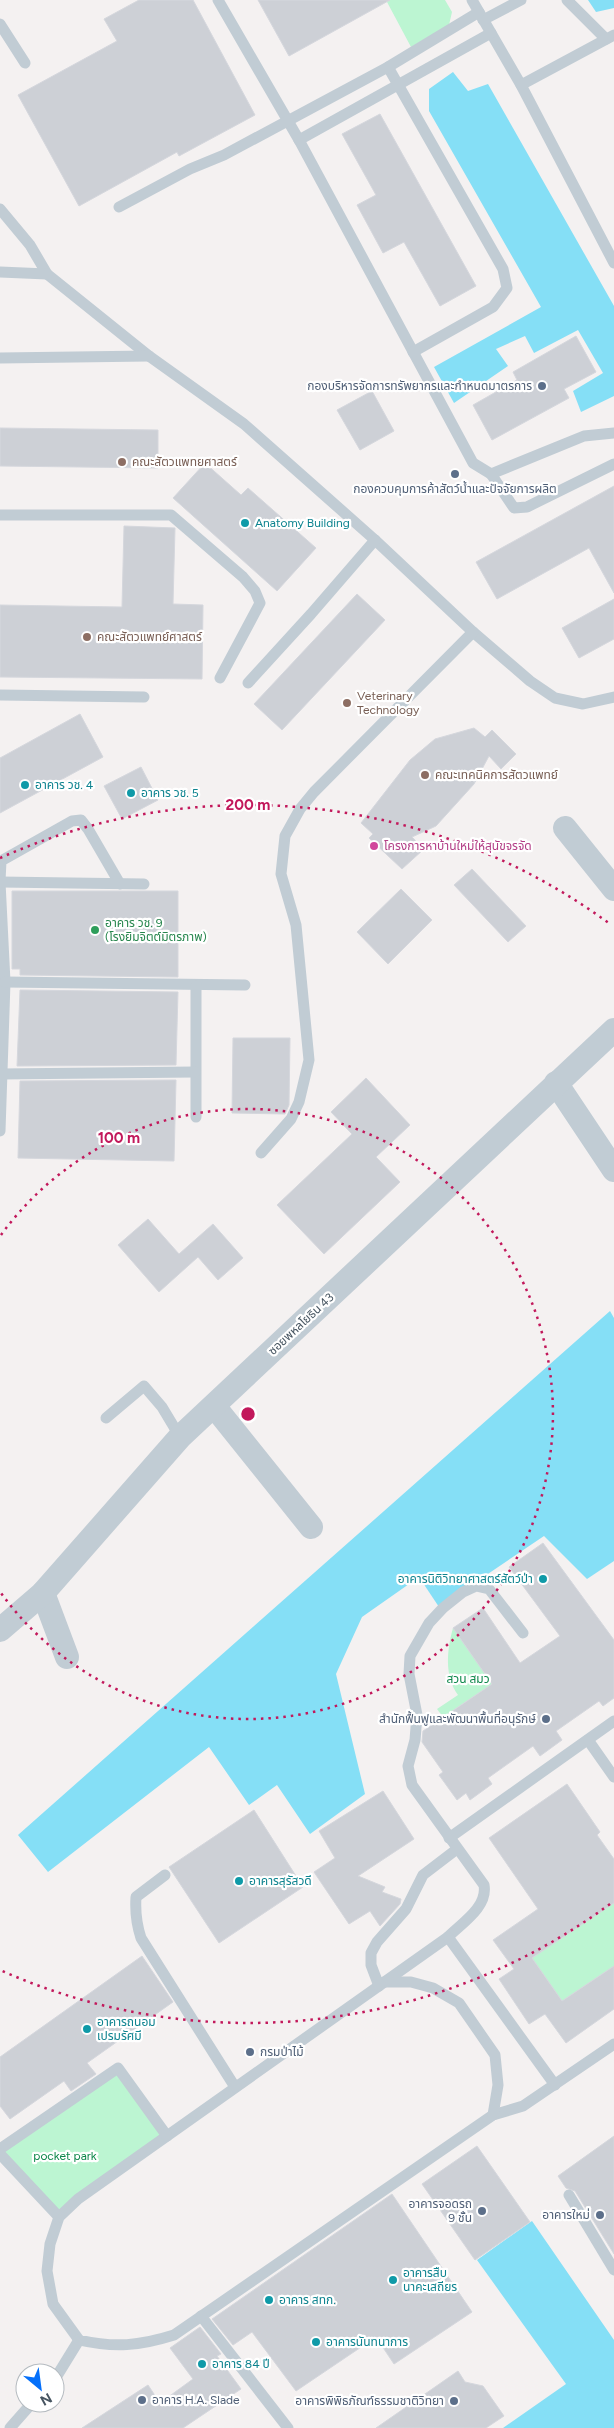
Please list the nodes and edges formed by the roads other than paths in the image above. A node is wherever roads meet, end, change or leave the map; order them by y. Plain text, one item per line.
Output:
1 (218, 0) edge
2 (472, 0) edge
3 (521, 0) edge
4 (567, 0) edge
5 (481, 16) junction
6 (0, 24) edge
7 (491, 33) junction
8 (610, 37) edge
9 (26, 63) dead end
10 (388, 66) junction
11 (400, 84) junction
12 (521, 85) junction
13 (288, 121) junction
14 (299, 140) junction
15 (120, 207) dead end
16 (0, 208) edge
17 (614, 263) edge
18 (0, 272) edge
19 (47, 274) junction
20 (412, 352) junction
21 (149, 356) junction
22 (0, 358) edge
23 (614, 433) edge
24 (614, 464) edge
25 (491, 474) junction
26 (0, 514) edge
27 (375, 540) junction
28 (473, 632) junction
29 (220, 678) dead end
30 (248, 683) dead end
31 (0, 695) edge
32 (144, 697) dead end
33 (614, 697) edge
34 (565, 828) dead end
35 (0, 882) edge
36 (120, 884) junction
37 (144, 884) dead end
38 (614, 889) edge
39 (5, 982) junction
40 (245, 985) dead end
41 (196, 986) junction
42 (614, 1030) edge
43 (195, 1072) junction
44 (0, 1074) edge
45 (556, 1083) junction
46 (196, 1117) dead end
47 (0, 1131) edge
48 (261, 1153) dead end
49 (614, 1170) edge
50 (214, 1406) junction
51 (106, 1418) dead end
52 (180, 1437) junction
53 (311, 1527) dead end
54 (43, 1593) junction
55 (0, 1630) edge
56 (523, 1633) dead end
57 (67, 1657) dead end
58 (614, 1721) edge
59 (588, 1740) junction
60 (614, 1777) edge
61 (448, 1838) junction
62 (457, 1849) junction
63 (165, 1875) dead end
64 (448, 1937) junction
65 (381, 1984) junction
66 (614, 2044) edge
67 (554, 2085) junction
68 (235, 2088) junction
69 (492, 2115) junction
70 (167, 2136) junction
71 (0, 2149) edge
72 (0, 2154) edge
73 (569, 2195) dead end
74 (59, 2217) junction
75 (614, 2270) edge
76 (201, 2316) junction
77 (79, 2340) junction
78 (65, 2363) edge
79 (23, 2413) edge
80 (10, 2428) edge
81 (288, 2428) edge

1 - 13 lane
2 - 5 lane
3 - 5 lane
4 - 8 lane
5 - 7 lane
5 - 10 lane
6 - 9 lane
7 - 11 lane
7 - 12 lane
8 - 12 lane
10 - 11 lane
10 - 13 lane
11 - 14 lane
11 - 20 lane
12 - 17 lane
13 - 14 lane
13 - 15 lane
14 - 20 lane
16 - 19 lane
18 - 19 lane
19 - 21 lane
20 - 25 lane
21 - 22 lane
21 - 27 lane
23 - 25 lane
24 - 25 lane
26 - 29 lane
27 - 28 lane
27 - 30 lane
28 - 33 lane
28 - 48 lane
31 - 32 lane
34 - 38 street
35 - 36 lane
35 - 36 lane
35 - 39 lane
36 - 37 lane
39 - 41 lane
39 - 44 lane
40 - 41 lane
41 - 43 lane
42 - 45 street, ซอยพหลโยธิน 43
43 - 44 lane
43 - 46 lane
44 - 47 lane
45 - 49 street
45 - 50 street, ซอยพหลโยธิน 43
50 - 52 street, ซอยพหลโยธิน 43
50 - 53 street
51 - 52 lane
52 - 54 street, ซอยพหลโยธิน 43
54 - 55 street, ซอยพหลโยธิน 43
54 - 57 street
56 - 61 lane
58 - 59 lane
59 - 60 lane
59 - 61 lane
61 - 62 lane
62 - 64 lane
62 - 65 lane
63 - 68 lane
64 - 65 lane
64 - 67 lane
65 - 68 lane
65 - 69 lane
66 - 67 lane
67 - 69 lane
68 - 70 lane
69 - 76 lane
70 - 71 lane
70 - 74 lane
72 - 74 lane
73 - 75 lane
74 - 77 lane
76 - 77 lane
76 - 81 lane
77 - 78 lane
79 - 80 lane

